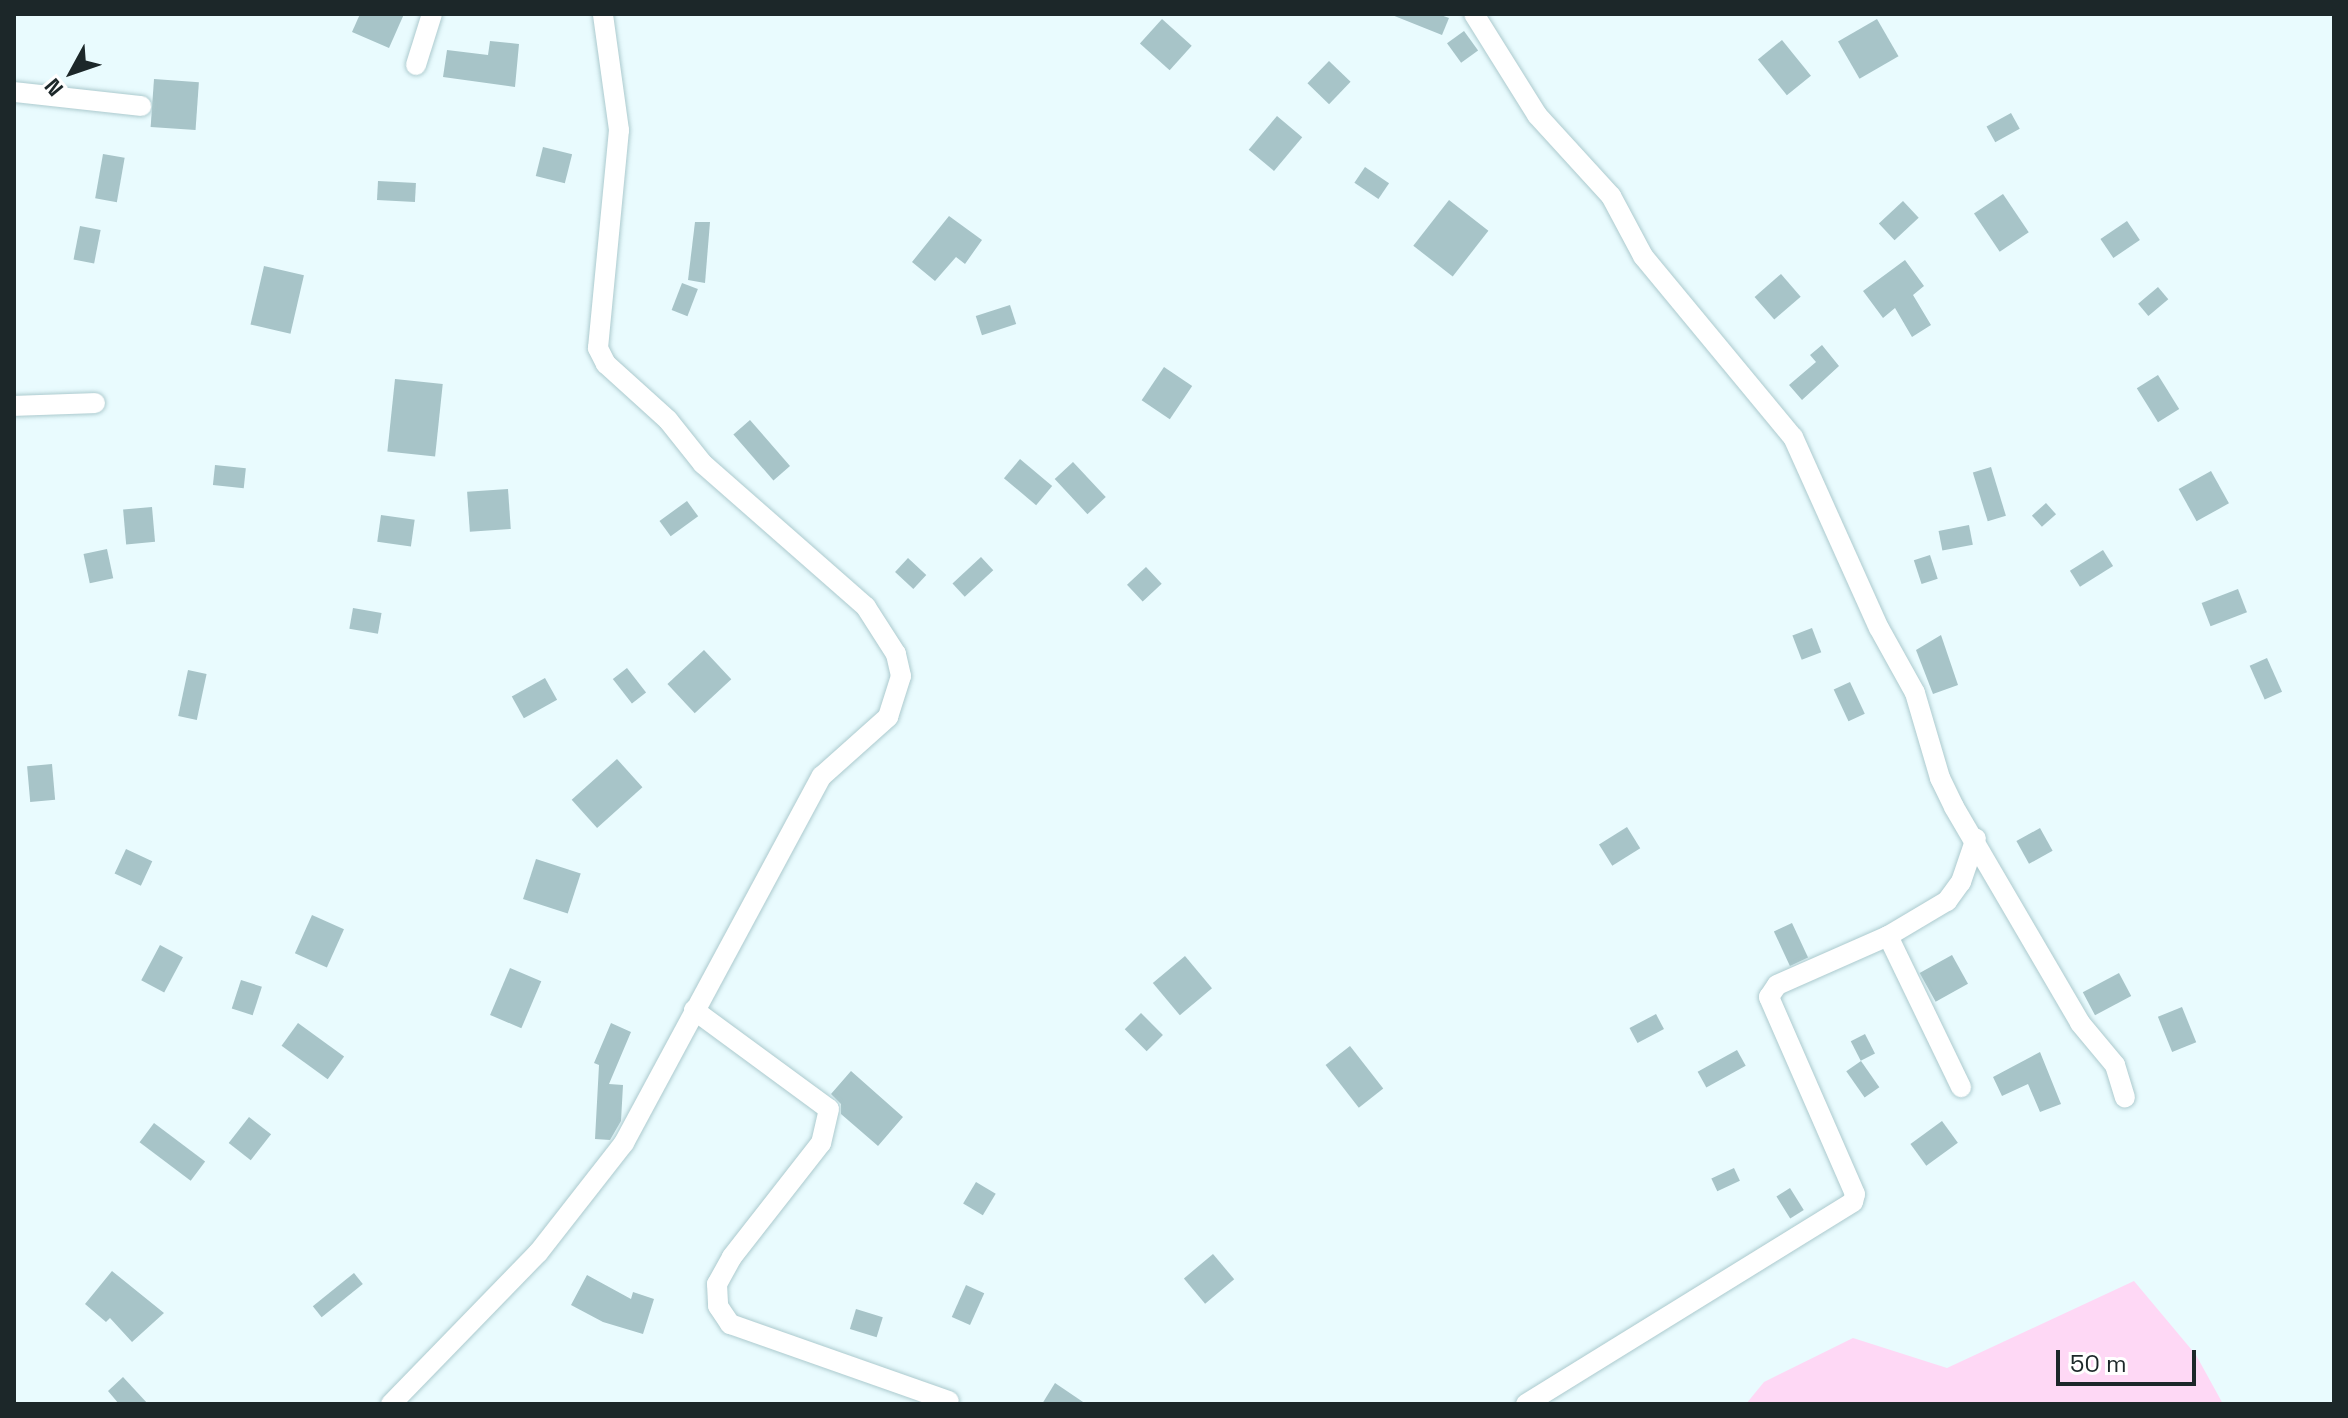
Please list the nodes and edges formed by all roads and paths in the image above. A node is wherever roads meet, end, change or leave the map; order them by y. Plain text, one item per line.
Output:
1 (432, 14) edge
2 (603, 14) edge
3 (1474, 14) edge
4 (416, 65) dead end
5 (14, 92) edge
6 (141, 106) dead end
7 (95, 403) dead end
8 (14, 406) edge
9 (1976, 838) junction
10 (1888, 936) junction
11 (694, 1010) junction
12 (1961, 1087) dead end
13 (2125, 1097) dead end
14 (949, 1401) dead end
15 (391, 1404) edge
16 (1526, 1404) edge

1 - 4 street
2 - 11 street
3 - 9 street
5 - 6 street
7 - 8 street
9 - 10 street
9 - 13 street
10 - 12 street
10 - 16 street
11 - 14 street
11 - 15 street

